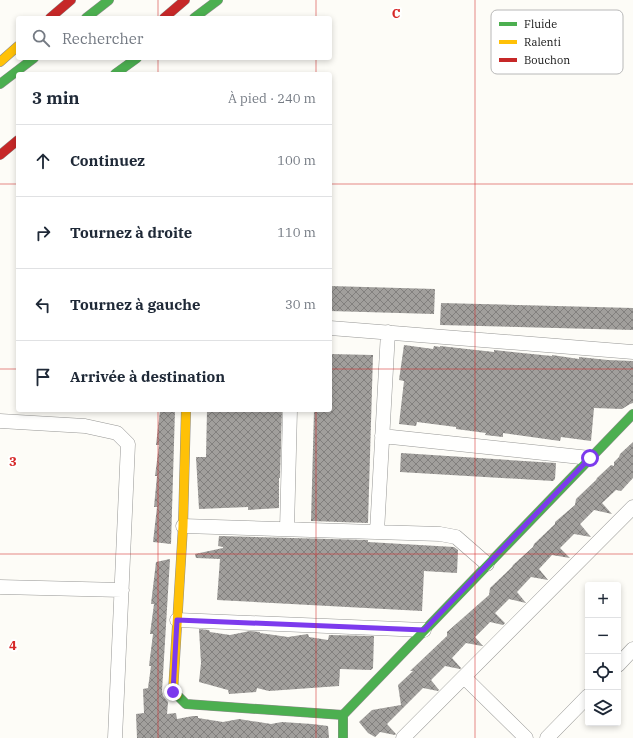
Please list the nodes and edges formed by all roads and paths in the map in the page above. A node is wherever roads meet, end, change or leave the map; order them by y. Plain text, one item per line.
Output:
1 (71, 0) edge
2 (109, 0) edge
3 (185, 0) edge
4 (218, 0) edge
5 (52, 16) edge
6 (89, 16) edge
7 (166, 16) edge
8 (197, 16) edge
9 (16, 48) edge
10 (31, 60) edge
11 (135, 60) edge
12 (0, 62) edge
13 (118, 72) edge
14 (0, 84) edge
15 (16, 143) edge
16 (0, 155) edge
17 (332, 328) edge
18 (388, 332) junction
19 (633, 352) edge
20 (186, 412) edge
21 (290, 412) edge
22 (633, 414) edge
23 (0, 421) edge
24 (382, 436) junction
25 (590, 458) junction
26 (633, 507) edge
27 (183, 526) junction
28 (287, 529) junction
29 (377, 532) junction
30 (488, 564) junction
31 (0, 587) edge
32 (122, 590) junction
33 (177, 620) junction
34 (424, 630) junction
35 (633, 649) edge
36 (621, 662) edge
37 (464, 677) junction
38 (585, 699) edge
39 (343, 714) junction
40 (116, 738) edge
41 (343, 738) edge
42 (403, 738) edge
43 (526, 738) edge
44 (547, 738) edge

1 - 5 main road
2 - 6 main road
3 - 7 main road
4 - 8 main road
9 - 12 main road
10 - 14 main road
11 - 13 main road
15 - 16 main road
17 - 18 street
18 - 19 street
18 - 24 street
20 - 27 main road
21 - 28 street
22 - 25 main road
23 - 32 street
24 - 25 street
24 - 29 street
25 - 30 main road
26 - 37 street
27 - 28 street
27 - 33 main road
28 - 29 street
29 - 30 street
30 - 34 main road
31 - 32 street
32 - 40 street
33 - 34 street
33 - 39 main road
34 - 39 main road
35 - 36 street
37 - 42 street
37 - 43 street
38 - 44 street
39 - 41 main road

